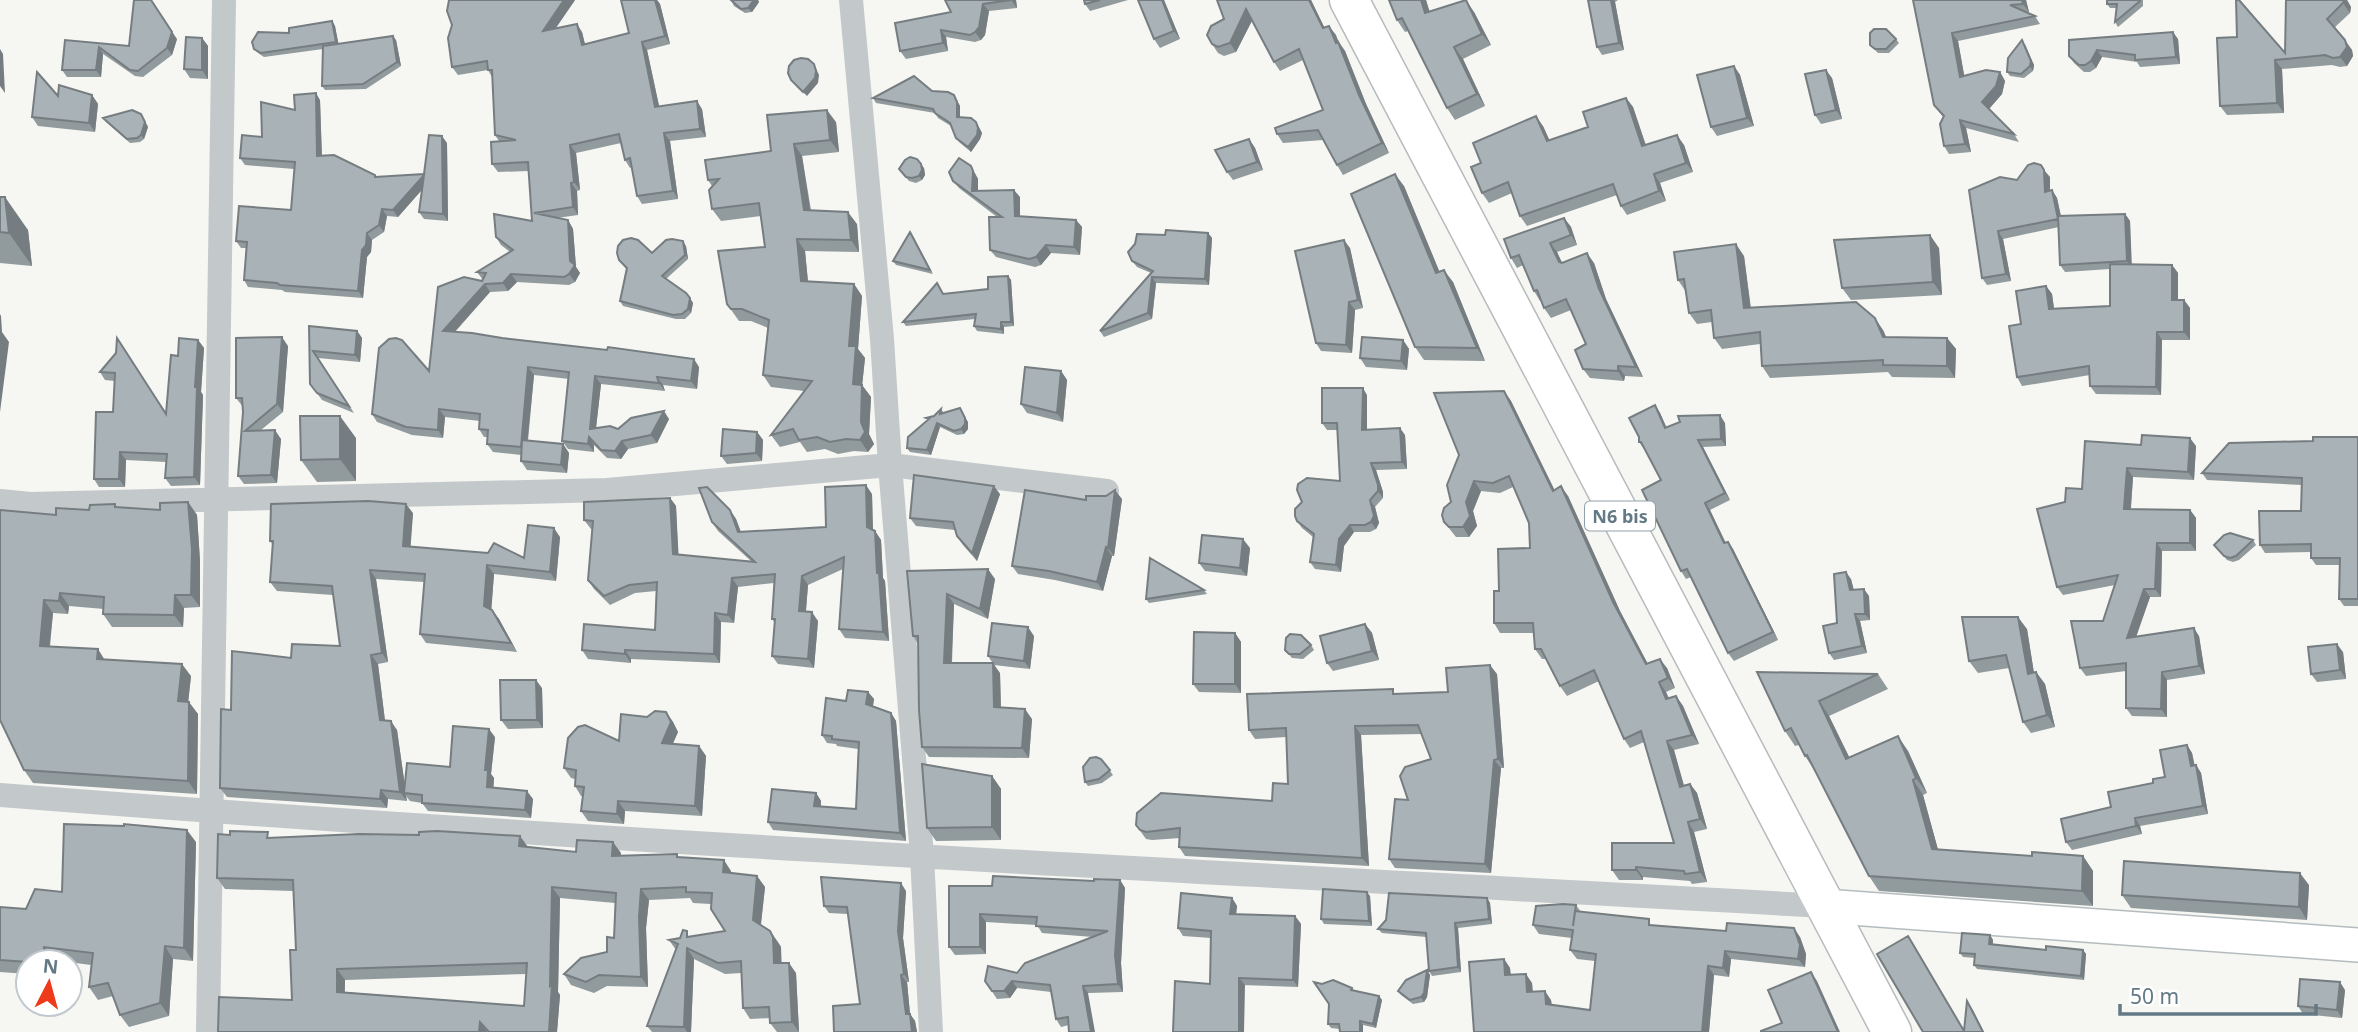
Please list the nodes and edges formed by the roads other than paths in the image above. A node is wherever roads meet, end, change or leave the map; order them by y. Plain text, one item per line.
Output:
1 (224, 0) edge
2 (851, 0) edge
3 (1349, 0) edge
4 (890, 465) junction
5 (1107, 491) dead end
6 (216, 500) junction
7 (0, 501) edge
8 (0, 795) edge
9 (210, 811) junction
10 (922, 856) junction
11 (1824, 906) junction
12 (2358, 945) edge
13 (208, 1032) edge
14 (931, 1032) edge
15 (1892, 1032) edge

1 - 6 street
2 - 4 street
3 - 11 highway, N6 bis
4 - 5 street
4 - 6 street
4 - 10 street
6 - 7 street
6 - 9 street
8 - 9 street
9 - 10 street
9 - 13 street
10 - 11 street
10 - 14 street
11 - 12 main road
11 - 15 highway, N6 bis

